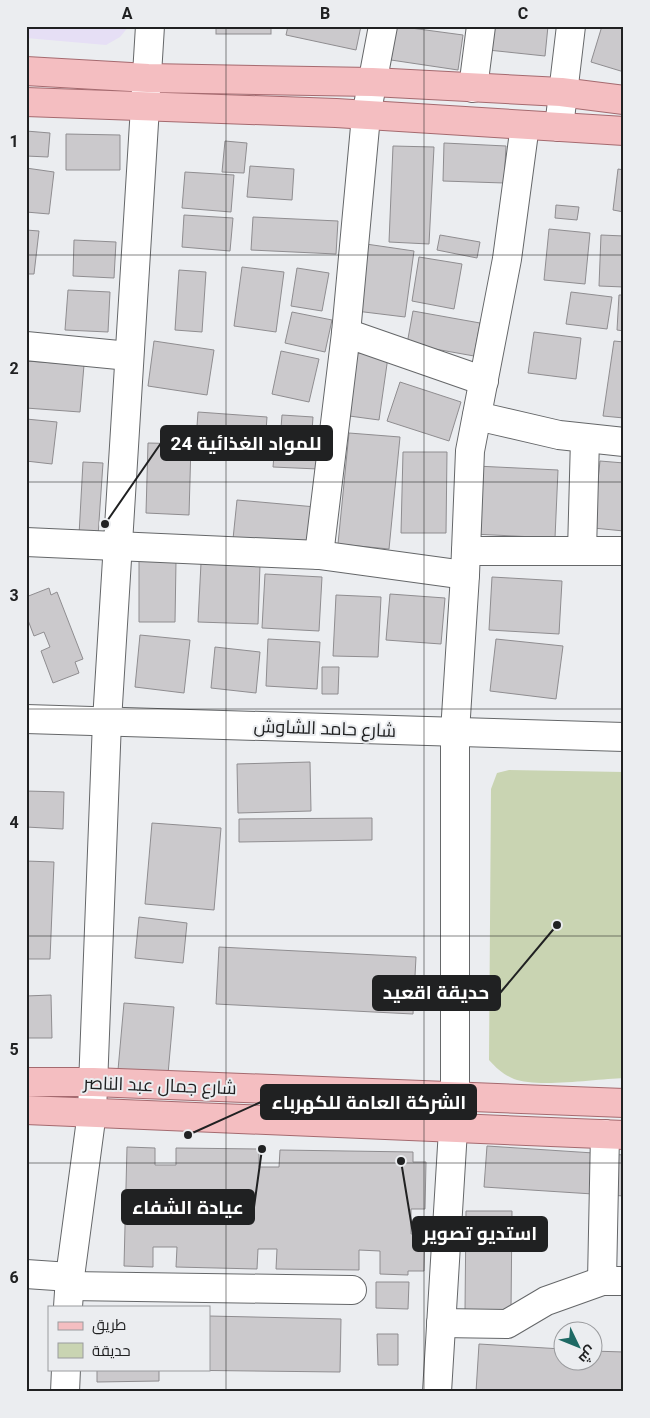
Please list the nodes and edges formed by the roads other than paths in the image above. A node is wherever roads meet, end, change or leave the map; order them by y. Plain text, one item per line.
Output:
1 (150, 26) edge
2 (383, 26) edge
3 (481, 26) edge
4 (571, 26) edge
5 (26, 71) edge
6 (148, 78) junction
7 (372, 82) junction
8 (474, 88) junction
9 (562, 92) junction
10 (624, 100) edge
11 (26, 102) edge
12 (145, 106) junction
13 (366, 116) junction
14 (525, 125) junction
15 (559, 127) junction
16 (624, 131) edge
17 (346, 333) junction
18 (26, 346) edge
19 (129, 356) junction
20 (484, 381) junction
21 (477, 416) junction
22 (585, 439) junction
23 (624, 442) edge
24 (26, 542) edge
25 (118, 546) junction
26 (582, 551) junction
27 (624, 551) edge
28 (320, 555) junction
29 (466, 563) junction
30 (26, 719) edge
31 (107, 721) junction
32 (455, 732) junction
33 (624, 737) edge
34 (26, 1082) edge
35 (93, 1082) junction
36 (455, 1097) junction
37 (624, 1103) edge
38 (26, 1110) edge
39 (92, 1112) junction
40 (452, 1129) junction
41 (614, 1134) edge
42 (26, 1274) edge
43 (613, 1281) edge
44 (69, 1290) edge
45 (352, 1290) dead end
46 (441, 1323) junction
47 (66, 1370) edge
48 (65, 1392) edge
49 (437, 1392) edge

1 - 6 street
2 - 7 street
3 - 8 street
4 - 9 street
5 - 6 main road
6 - 7 main road
6 - 12 street
7 - 8 main road
7 - 13 street
8 - 9 main road
9 - 10 main road
9 - 15 street
11 - 12 main road
12 - 13 main road
12 - 19 street
13 - 14 main road
13 - 17 street
14 - 15 main road
14 - 20 street
15 - 16 main road
17 - 20 street
17 - 28 street
18 - 19 street
19 - 25 street
20 - 21 street
21 - 22 street
21 - 29 street
22 - 23 street
22 - 26 street
24 - 25 street
25 - 28 street
25 - 31 street
26 - 27 street
26 - 29 street
28 - 29 street
29 - 32 street
30 - 31 street, شارع حامد الشاوش
31 - 32 street, شارع حامد الشاوش
31 - 35 street
32 - 33 street, شارع حامد الشاوش
32 - 36 street
34 - 35 main road, شارع جمال عبد الناصر
35 - 36 main road, شارع جمال عبد الناصر
35 - 39 street
36 - 37 main road, شارع جمال عبد الناصر
36 - 40 street
38 - 39 main road, شارع جمال عبد الناصر
39 - 40 main road, شارع جمال عبد الناصر
39 - 44 street
40 - 41 main road, شارع جمال عبد الناصر
40 - 46 street
41 - 43 street
42 - 44 street
43 - 46 street
44 - 45 street
46 - 49 street
47 - 48 street

